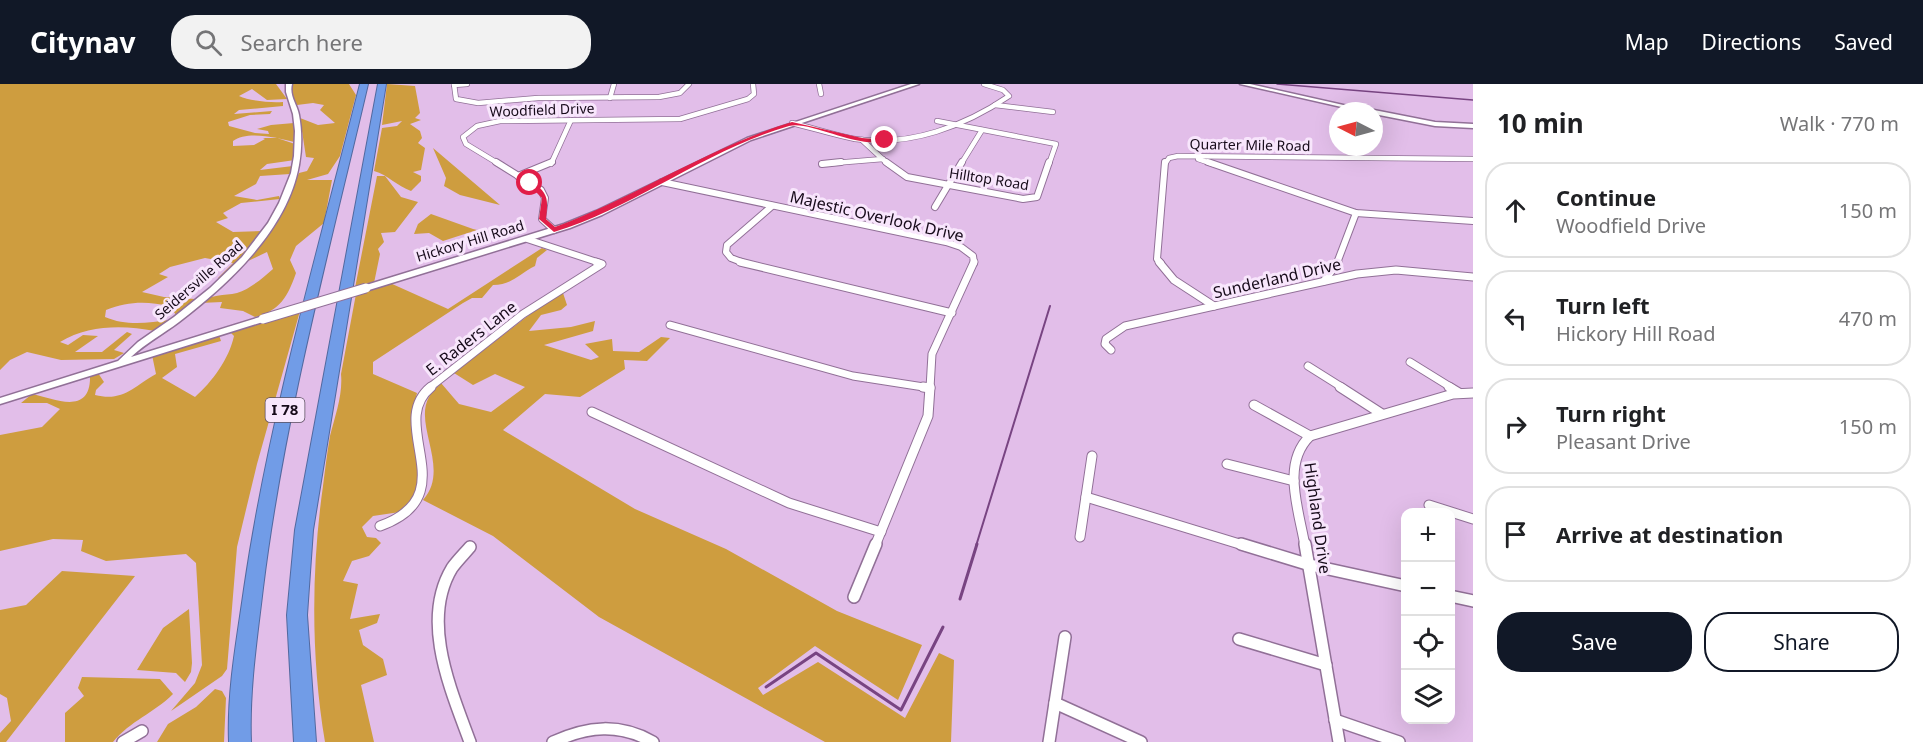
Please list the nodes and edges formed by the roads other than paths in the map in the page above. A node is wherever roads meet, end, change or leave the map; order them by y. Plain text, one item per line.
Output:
1 (289, 84) edge
2 (364, 84) edge
3 (382, 84) edge
4 (467, 84) edge
5 (614, 84) edge
6 (689, 84) edge
7 (753, 84) edge
8 (819, 84) edge
9 (916, 84) edge
10 (984, 84) edge
11 (1243, 84) edge
12 (454, 85) edge
13 (821, 94) dead end
14 (610, 98) junction
15 (1329, 103) edge
16 (995, 104) junction
17 (1053, 112) dead end
18 (1383, 114) edge
19 (571, 120) junction
20 (937, 121) dead end
21 (792, 123) junction
22 (955, 124) junction
23 (1473, 126) edge
24 (982, 130) junction
25 (862, 140) junction
26 (1188, 156) junction
27 (883, 159) junction
28 (1473, 159) edge
29 (822, 164) dead end
30 (518, 176) junction
31 (662, 182) junction
32 (950, 185) junction
33 (772, 206) junction
34 (935, 207) dead end
35 (1356, 213) junction
36 (1473, 221) edge
37 (554, 230) junction
38 (527, 238) junction
39 (1473, 277) edge
40 (1324, 282) junction
41 (1214, 306) junction
42 (952, 313) junction
43 (670, 325) dead end
44 (1111, 350) dead end
45 (123, 361) junction
46 (1410, 362) dead end
47 (1308, 366) dead end
48 (930, 388) junction
49 (1473, 393) edge
50 (1459, 394) junction
51 (0, 401) edge
52 (1254, 405) dead end
53 (592, 412) dead end
54 (1382, 414) junction
55 (1310, 436) junction
56 (1092, 456) dead end
57 (1227, 464) dead end
58 (1294, 481) junction
59 (1086, 496) junction
60 (1429, 505) dead end
61 (1473, 519) edge
62 (380, 526) dead end
63 (881, 532) junction
64 (1080, 537) dead end
65 (470, 547) dead end
66 (1310, 565) junction
67 (1401, 585) edge
68 (854, 597) dead end
69 (1455, 597) edge
70 (1473, 601) edge
71 (1065, 637) dead end
72 (1239, 639) dead end
73 (1326, 665) junction
74 (1055, 704) junction
75 (1335, 720) junction
76 (142, 731) dead end
77 (123, 742) edge
78 (240, 742) edge
79 (305, 742) edge
80 (470, 742) edge
81 (553, 742) edge
82 (653, 742) edge
83 (1049, 742) edge
84 (1141, 742) edge
85 (1339, 742) edge
86 (1399, 742) edge

1 - 45 street, Seidersville Road
2 - 78 highway, I 78
3 - 79 highway, I 78
4 - 12 street
5 - 14 street
6 - 14 street
7 - 19 street, Woodfield Drive
8 - 13 street
9 - 21 street, Hickory Hill Road
10 - 16 street
11 - 15 street
12 - 14 street
16 - 17 street
16 - 22 street
18 - 23 street
19 - 30 street
19 - 30 street, Woodfield Drive
20 - 22 street, Hilltop Road
21 - 25 street
21 - 31 street, Hickory Hill Road
22 - 24 street, Hilltop Road
22 - 25 street
24 - 32 street
24 - 32 street, Hilltop Road
25 - 27 street, Hilltop Road
26 - 28 street, Quarter Mile Road
26 - 35 street
26 - 41 street, Quarter Mile Road
27 - 29 street
27 - 32 street, Hilltop Road
30 - 37 street, Woodfield Drive
31 - 33 street, Majestic Overlook Drive
31 - 37 street, Hickory Hill Road
32 - 34 street
33 - 42 street, Majestic Overlook Drive
33 - 42 street
35 - 36 street
35 - 40 street
37 - 38 street, Hickory Hill Road
38 - 45 street, Hickory Hill Road, bridge
38 - 62 street, E. Raders Lane
39 - 40 street, Sunderland Drive
40 - 41 street, Sunderland Drive
41 - 44 street, Sunderland Drive
42 - 48 street, Majestic Overlook Drive
43 - 48 street
45 - 51 street, Seidersville Road
46 - 50 street
47 - 54 street
48 - 63 street, Majestic Overlook Drive
49 - 50 street
50 - 54 street
52 - 55 street
53 - 63 street
54 - 55 street
55 - 58 street, Highland Drive
56 - 59 street
57 - 58 street
58 - 66 street, Highland Drive
59 - 64 street
59 - 66 street
60 - 61 street
63 - 68 street, Majestic Overlook Drive
65 - 80 street
66 - 67 street
66 - 73 street, Highland Drive
69 - 70 street
71 - 74 street
72 - 73 street
73 - 75 street, Highland Drive
74 - 83 street
74 - 84 street
75 - 85 street, Highland Drive
75 - 86 street
76 - 77 street
81 - 82 street

